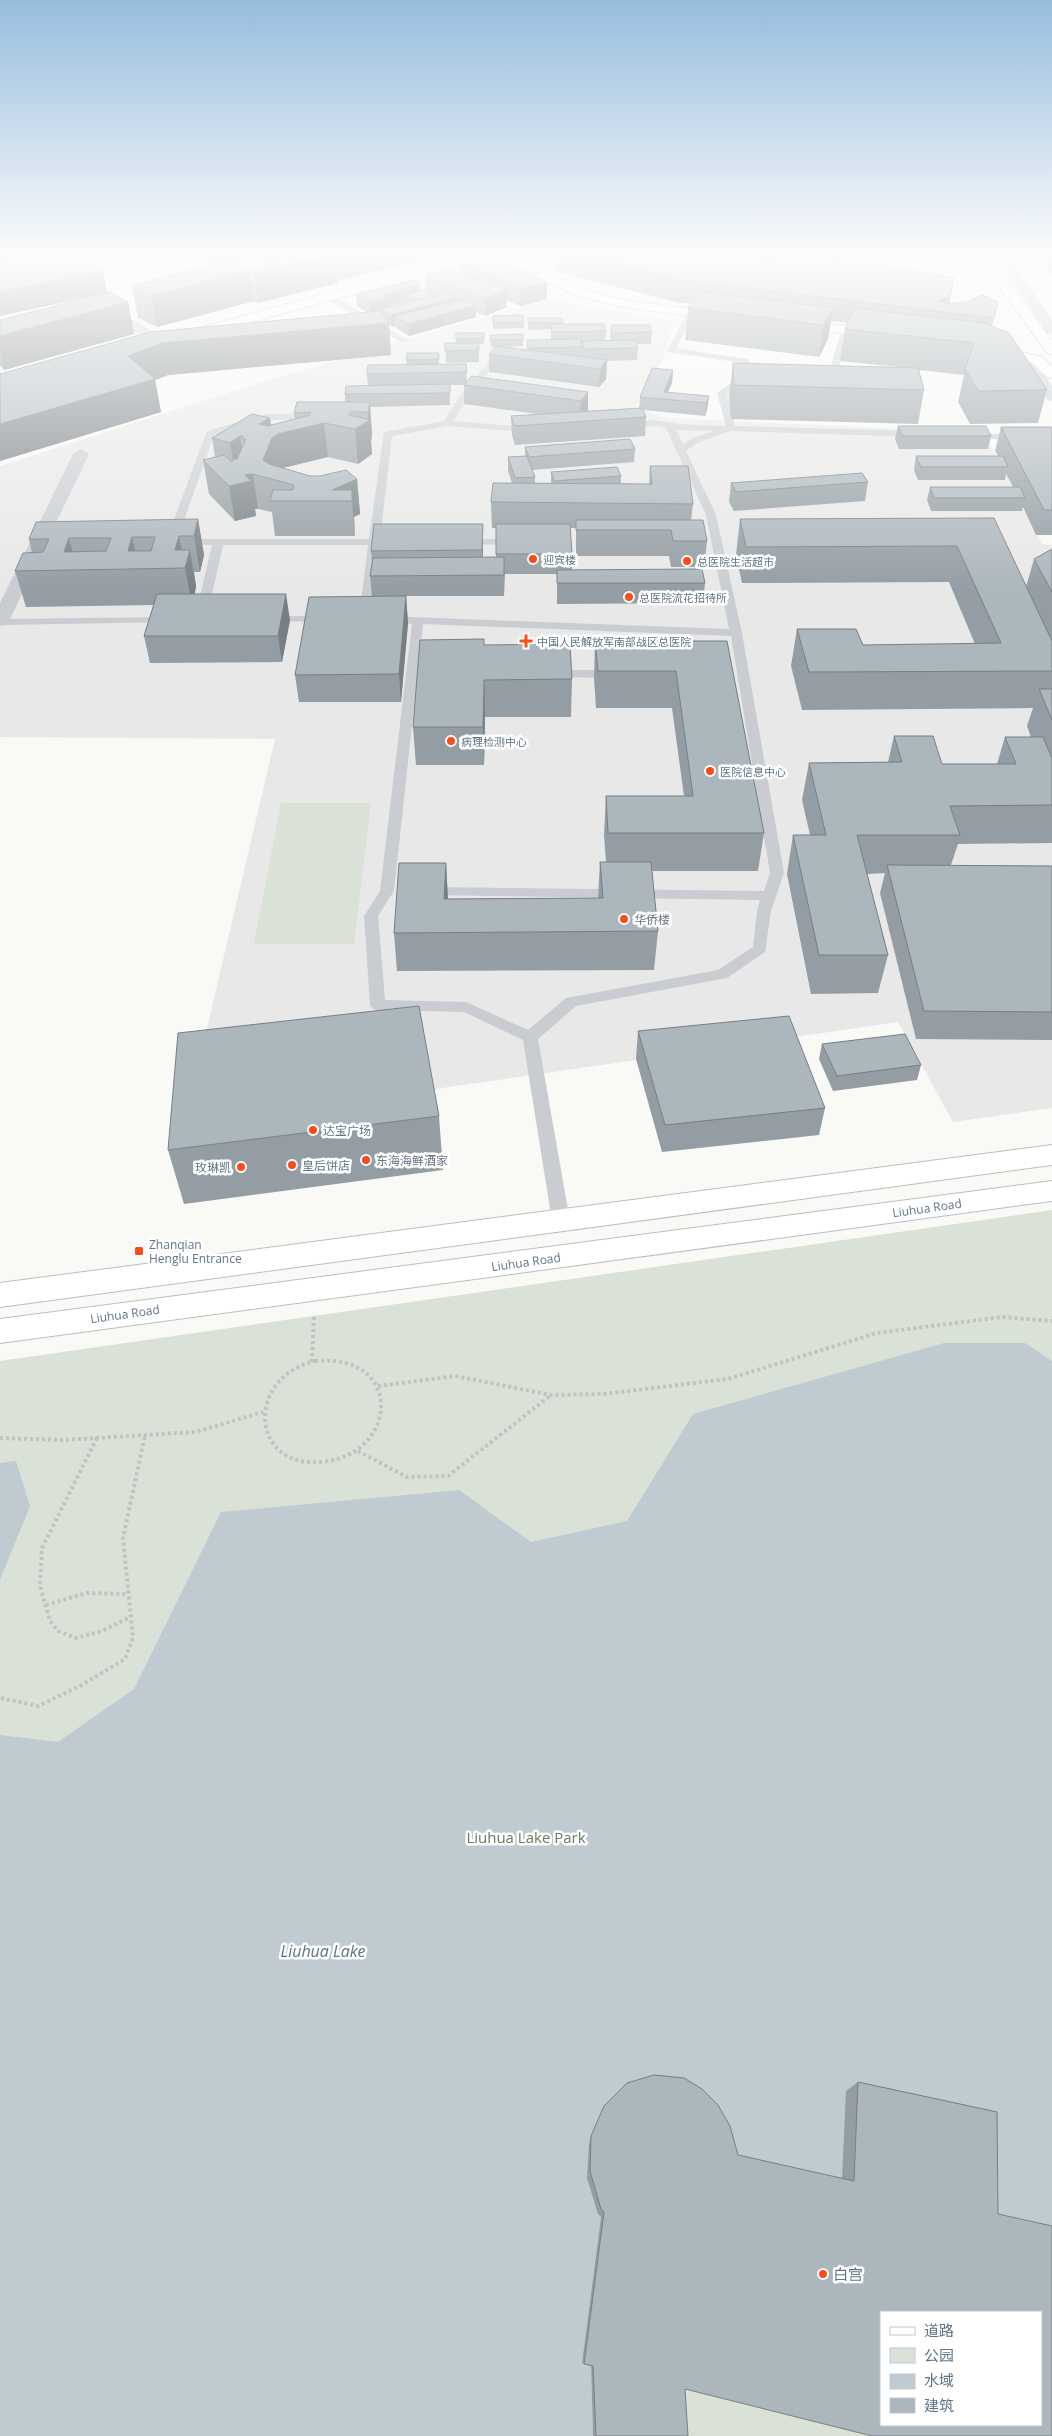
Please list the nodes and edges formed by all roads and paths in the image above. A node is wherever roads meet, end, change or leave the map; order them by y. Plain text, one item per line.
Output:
1 (489, 367) edge
2 (835, 367) edge
3 (1034, 367) edge
4 (762, 372) edge
5 (810, 375) edge
6 (1052, 397) edge
7 (326, 417) edge
8 (447, 422) junction
9 (670, 426) junction
10 (608, 427) edge
11 (731, 428) junction
12 (550, 430) edge
13 (926, 434) edge
14 (955, 435) edge
15 (1052, 438) edge
16 (683, 449) junction
17 (81, 454) dead end
18 (218, 542) junction
19 (374, 542) junction
20 (394, 542) edge
21 (452, 542) edge
22 (531, 542) edge
23 (336, 619) edge
24 (249, 620) edge
25 (0, 621) edge
26 (418, 621) junction
27 (736, 633) junction
28 (539, 674) edge
29 (626, 674) edge
30 (397, 891) junction
31 (769, 896) junction
32 (530, 1037) junction
33 (1052, 1155) edge
34 (1052, 1191) edge
35 (561, 1221) junction
36 (315, 1291) junction
37 (0, 1295) edge
38 (1052, 1320) edge
39 (0, 1331) edge
40 (312, 1362) junction
41 (378, 1386) junction
42 (551, 1396) junction
43 (263, 1412) junction
44 (145, 1435) junction
45 (0, 1438) edge
46 (96, 1438) junction
47 (358, 1450) junction
48 (127, 1594) junction
49 (46, 1605) junction
50 (130, 1616) junction
51 (1, 1698) edge

1 - 8 lane
2 - 5 lane
3 - 6 street
4 - 11 lane
7 - 18 lane
8 - 12 lane
8 - 19 lane
9 - 10 lane
9 - 11 lane
9 - 16 lane
11 - 13 lane
11 - 16 lane
14 - 15 lane
16 - 27 lane
17 - 25 street
18 - 19 lane
18 - 25 lane
19 - 20 lane
19 - 26 lane
21 - 22 lane
23 - 24 lane
26 - 27 lane
26 - 30 lane
27 - 31 lane
28 - 29 lane
30 - 31 lane
30 - 32 lane
31 - 32 lane
32 - 35 lane
33 - 35 street
34 - 36 street, Liuhua Road
35 - 37 street
36 - 39 street, Liuhua Road
36 - 40 path
38 - 42 path
40 - 41 path
40 - 43 path
41 - 42 path
41 - 47 path
42 - 47 path
43 - 44 path
43 - 47 path
44 - 46 path
44 - 48 path
45 - 46 path
46 - 49 path
48 - 49 path
48 - 50 path
49 - 50 path
50 - 51 path

